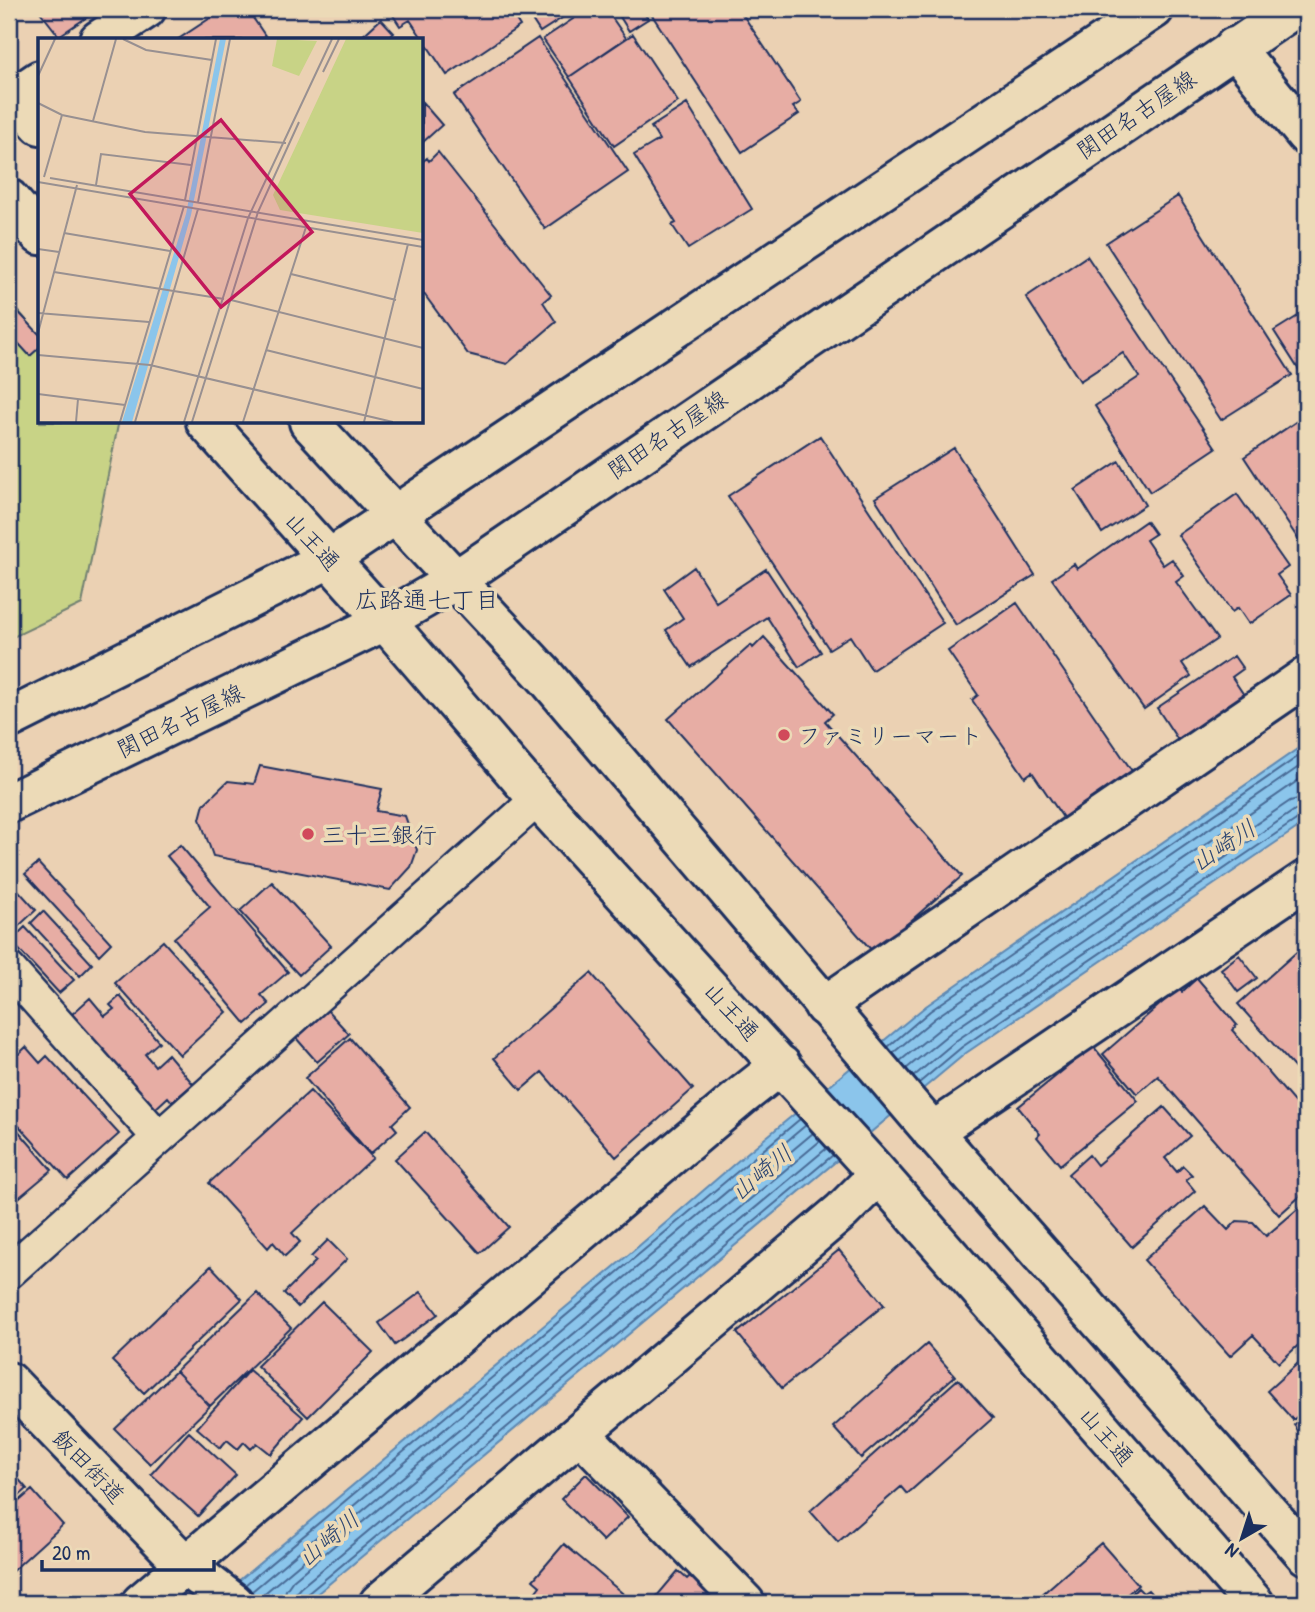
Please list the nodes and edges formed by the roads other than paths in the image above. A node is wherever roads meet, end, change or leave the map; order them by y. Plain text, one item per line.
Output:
1 (146, 9) edge
2 (1154, 9) edge
3 (1293, 9) edge
4 (102, 38) edge
5 (1234, 47) junction
6 (21, 89) edge
7 (38, 121) edge
8 (1306, 135) edge
9 (9, 199) edge
10 (38, 233) edge
11 (208, 424) edge
12 (311, 424) edge
13 (394, 515) junction
14 (329, 559) junction
15 (456, 580) junction
16 (385, 621) junction
17 (1306, 677) edge
18 (9, 719) edge
19 (538, 799) junction
20 (9, 803) edge
21 (1306, 880) edge
22 (9, 970) edge
23 (832, 1015) junction
24 (783, 1068) junction
25 (929, 1128) junction
26 (159, 1138) junction
27 (876, 1172) junction
28 (9, 1272) edge
29 (9, 1382) edge
30 (580, 1433) junction
31 (1306, 1555) edge
32 (191, 1570) junction
33 (141, 1603) edge
34 (234, 1603) edge
35 (379, 1603) edge
36 (745, 1603) edge
37 (1254, 1603) edge

1 - 4 main road
2 - 13 main road
3 - 5 main road, 関田名古屋線
5 - 8 main road
5 - 15 main road, 関田名古屋線
6 - 7 main road
9 - 10 main road
11 - 14 main road, 山王通
12 - 13 main road
13 - 14 main road
13 - 15 main road
14 - 16 main road, 山王通
14 - 18 main road
15 - 16 main road, 関田名古屋線
15 - 23 main road
16 - 19 main road, 山王通
16 - 20 main road, 関田名古屋線
17 - 23 main road
19 - 24 main road, 山王通
19 - 26 lane
21 - 25 main road
22 - 26 lane
23 - 25 main road
24 - 27 main road, 山王通
24 - 32 main road
25 - 31 main road
26 - 28 lane
27 - 30 main road
27 - 37 main road, 山王通
29 - 32 main road, 飯田街道
30 - 35 main road
30 - 36 main road
32 - 33 main road
32 - 34 main road, 飯田街道

